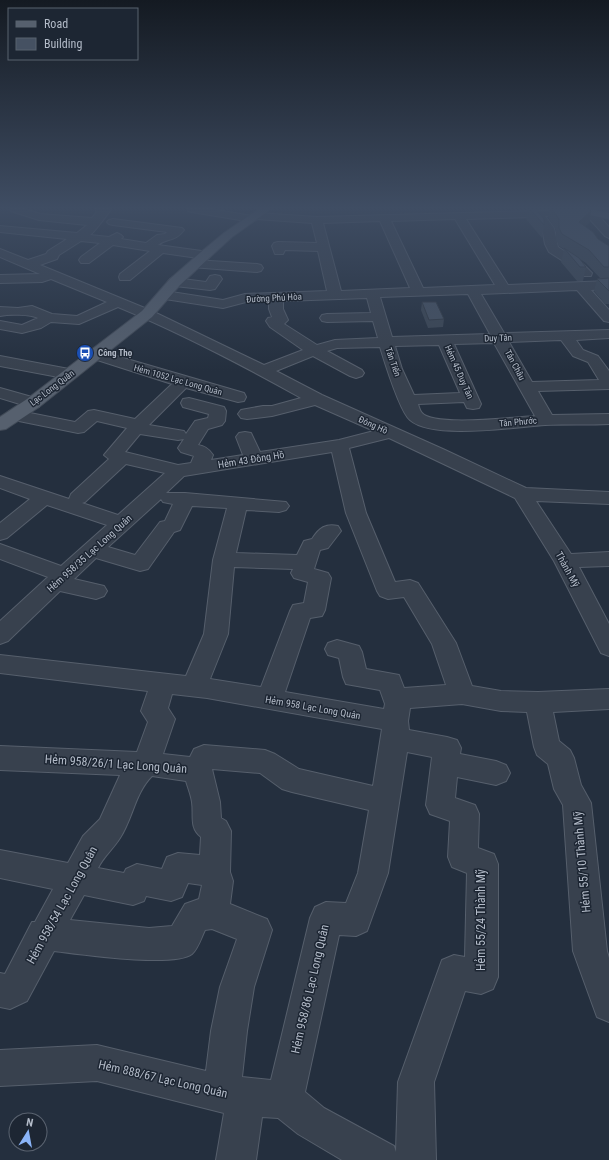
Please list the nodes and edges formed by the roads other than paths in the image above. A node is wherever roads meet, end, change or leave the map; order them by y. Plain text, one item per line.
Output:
1 (138, 263) edge
2 (235, 263) edge
3 (327, 263) edge
4 (405, 263) edge
5 (488, 263) edge
6 (575, 263) edge
7 (30, 264) edge
8 (195, 264) joint
9 (232, 266) junction
10 (257, 268) dead end
11 (48, 276) junction
12 (125, 276) dead end
13 (0, 279) edge
14 (215, 279) dead end
15 (175, 282) junction
16 (602, 285) edge
17 (580, 286) junction
18 (504, 289) junction
19 (472, 290) junction
20 (33, 292) dead end
21 (418, 292) junction
22 (372, 293) junction
23 (165, 295) junction
24 (335, 295) junction
25 (306, 296) junction
26 (260, 298) junction
27 (276, 298) junction
28 (118, 302) junction
29 (219, 306) junction
30 (69, 309) dead end
31 (0, 312) edge
32 (148, 314) junction
33 (203, 316) dead end
34 (379, 317) junction
35 (51, 318) junction
36 (609, 318) edge
37 (79, 320) junction
38 (3, 329) edge
39 (61, 332) dead end
40 (609, 334) edge
41 (565, 336) junction
42 (500, 338) junction
43 (444, 340) junction
44 (386, 341) junction
45 (314, 351) junction
46 (96, 355) junction
47 (0, 361) edge
48 (264, 371) junction
49 (356, 373) dead end
50 (70, 374) junction
51 (183, 382) junction
52 (609, 383) edge
53 (527, 387) junction
54 (0, 393) edge
55 (238, 397) dead end
56 (316, 399) junction
57 (408, 400) junction
58 (33, 403) junction
59 (189, 403) dead end
60 (247, 414) dead end
61 (16, 415) junction
62 (609, 419) edge
63 (546, 420) junction
64 (426, 422) joint
65 (0, 425) edge
66 (466, 426) junction
67 (133, 430) junction
68 (390, 433) junction
69 (244, 437) dead end
70 (171, 440) dead end
71 (339, 445) junction
72 (439, 454) junction
73 (117, 456) junction
74 (254, 459) junction
75 (199, 467) junction
76 (178, 470) junction
77 (0, 482) edge
78 (522, 494) junction
79 (152, 496) junction
80 (44, 497) junction
81 (78, 498) dead end
82 (609, 498) edge
83 (185, 499) junction
84 (238, 503) junction
85 (279, 506) dead end
86 (121, 523) junction
87 (362, 528) junction
88 (0, 533) edge
89 (93, 550) junction
90 (0, 551) edge
91 (609, 559) edge
92 (224, 560) junction
93 (565, 561) junction
94 (305, 562) junction
95 (61, 579) junction
96 (96, 591) dead end
97 (0, 635) edge
98 (609, 647) edge
99 (337, 649) dead end
100 (0, 664) edge
101 (163, 682) junction
102 (194, 686) junction
103 (462, 694) junction
104 (609, 698) edge
105 (270, 699) junction
106 (538, 702) junction
107 (397, 720) junction
108 (0, 758) edge
109 (445, 763) junction
110 (146, 764) junction
111 (197, 770) junction
112 (496, 773) dead end
113 (384, 801) junction
114 (0, 864) edge
115 (215, 872) junction
116 (75, 879) junction
117 (212, 913) junction
118 (44, 934) junction
119 (0, 990) edge
120 (609, 1005) edge
121 (0, 1068) edge
122 (234, 1095) junction
123 (285, 1100) junction
124 (236, 1160) edge
125 (380, 1160) edge
126 (416, 1160) edge

1 - 12 street
2 - 9 street
3 - 24 street
4 - 21 street
5 - 18 street
6 - 16 street
7 - 11 street, Đông Hồ
8 - 9 street
8 - 15 main road, Lạc Long Quân
9 - 10 street
11 - 13 street
11 - 20 street
11 - 28 street, Đông Hồ
14 - 15 street
15 - 23 main road, Lạc Long Quân
16 - 17 street, Đường Phú Hòa
17 - 18 street, Đường Phú Hòa
17 - 36 street
18 - 19 street, Đường Phú Hòa
19 - 21 street, Đường Phú Hòa
19 - 42 street, Tân Châu
21 - 22 street, Đường Phú Hòa
22 - 24 street, Đường Phú Hòa
22 - 34 street, Tân Tiến
23 - 29 street, Đường Phú Hòa
23 - 32 main road, Lạc Long Quân
24 - 25 street, Đường Phú Hòa
25 - 27 street, Đường Phú Hòa
25 - 34 street
26 - 27 street, Đường Phú Hòa
26 - 29 street, Đường Phú Hòa
26 - 29 street
27 - 45 street
28 - 32 street, Đông Hồ
28 - 37 street
29 - 33 street
30 - 35 street
31 - 35 street
32 - 46 main road, Lạc Long Quân
32 - 48 street, Đông Hồ
34 - 44 street, Tân Tiến
35 - 37 street
35 - 38 street
37 - 39 street
40 - 41 street, Duy Tân
41 - 42 street, Duy Tân
41 - 52 street
42 - 43 street, Duy Tân
42 - 53 street, Tân Châu
43 - 44 street, Duy Tân
43 - 57 street, Hẻm 45 Duy Tân
44 - 45 street, Duy Tân
44 - 57 street, Tân Tiến
45 - 48 street, Duy Tân
45 - 49 street
46 - 50 main road, Lạc Long Quân
46 - 51 street, Hẻm 1052 Lạc Long Quân
47 - 50 street
48 - 56 street, Đông Hồ
50 - 58 main road, Lạc Long Quân
51 - 55 street, Hẻm 1052 Lạc Long Quân
51 - 67 street
52 - 53 street
53 - 63 street, Tân Châu
54 - 58 street
56 - 60 street
56 - 68 street, Đông Hồ
57 - 64 street, Tân Tiến
58 - 61 main road, Lạc Long Quân
59 - 75 street
61 - 65 main road, Lạc Long Quân
61 - 67 street
62 - 63 street, Tân Phước
63 - 66 street, Tân Phước
64 - 66 street, Tân Phước
66 - 72 street
67 - 70 street
67 - 73 street
68 - 71 street, Hẻm 43 Đông Hồ
68 - 72 street, Đông Hồ
69 - 74 street
71 - 74 street, Hẻm 43 Đông Hồ
71 - 87 street
72 - 78 street, Đông Hồ
73 - 76 street, Hẻm 43 Đông Hồ
73 - 81 street
74 - 75 street, Hẻm 43 Đông Hồ
75 - 76 street, Hẻm 43 Đông Hồ
76 - 79 street, Hẻm 958/35 Lạc Long Quân
77 - 80 street
78 - 82 street, Đông Hồ
78 - 93 street, Thành Mỹ
79 - 83 street
79 - 86 street, Hẻm 958/35 Lạc Long Quân
80 - 86 street
80 - 88 street
83 - 84 street
83 - 89 street
84 - 85 street
84 - 92 street
86 - 89 street, Hẻm 958/35 Lạc Long Quân
87 - 94 street
87 - 103 street
89 - 95 street, Hẻm 958/35 Lạc Long Quân
90 - 95 street
91 - 93 street
92 - 94 street
92 - 102 street
93 - 98 street, Thành Mỹ
94 - 105 street
95 - 96 street
95 - 97 street, Hẻm 958/35 Lạc Long Quân
99 - 107 street
100 - 101 street, Hẻm 958 Lạc Long Quân
101 - 102 street, Hẻm 958 Lạc Long Quân
101 - 110 street, Hẻm 958/54 Lạc Long Quân
102 - 105 street, Hẻm 958 Lạc Long Quân
103 - 106 street, Hẻm 958 Lạc Long Quân
103 - 107 street, Hẻm 958 Lạc Long Quân
104 - 106 street, Hẻm 958 Lạc Long Quân
105 - 107 street, Hẻm 958 Lạc Long Quân
106 - 120 street, Hẻm 55/10 Thành Mỹ
107 - 109 street, Hẻm 55/24 Thành Mỹ
107 - 113 street, Hẻm 958/86 Lạc Long Quân
108 - 110 street, Hẻm 958/26/1 Lạc Long Quân
109 - 112 street
109 - 126 street, Hẻm 55/24 Thành Mỹ
110 - 111 street, Hẻm 958/26/1 Lạc Long Quân
110 - 116 street, Hẻm 958/54 Lạc Long Quân
111 - 113 street, Hẻm 958/26/1 Lạc Long Quân
111 - 115 street
113 - 123 street, Hẻm 958/86 Lạc Long Quân
114 - 116 street
115 - 116 street
115 - 117 street
116 - 118 street, Hẻm 958/54 Lạc Long Quân
117 - 118 street
117 - 122 street
118 - 119 street, Hẻm 958/54 Lạc Long Quân
121 - 122 street, Hẻm 888/67 Lạc Long Quân
122 - 123 street, Hẻm 888/67 Lạc Long Quân
122 - 124 street
123 - 125 street

